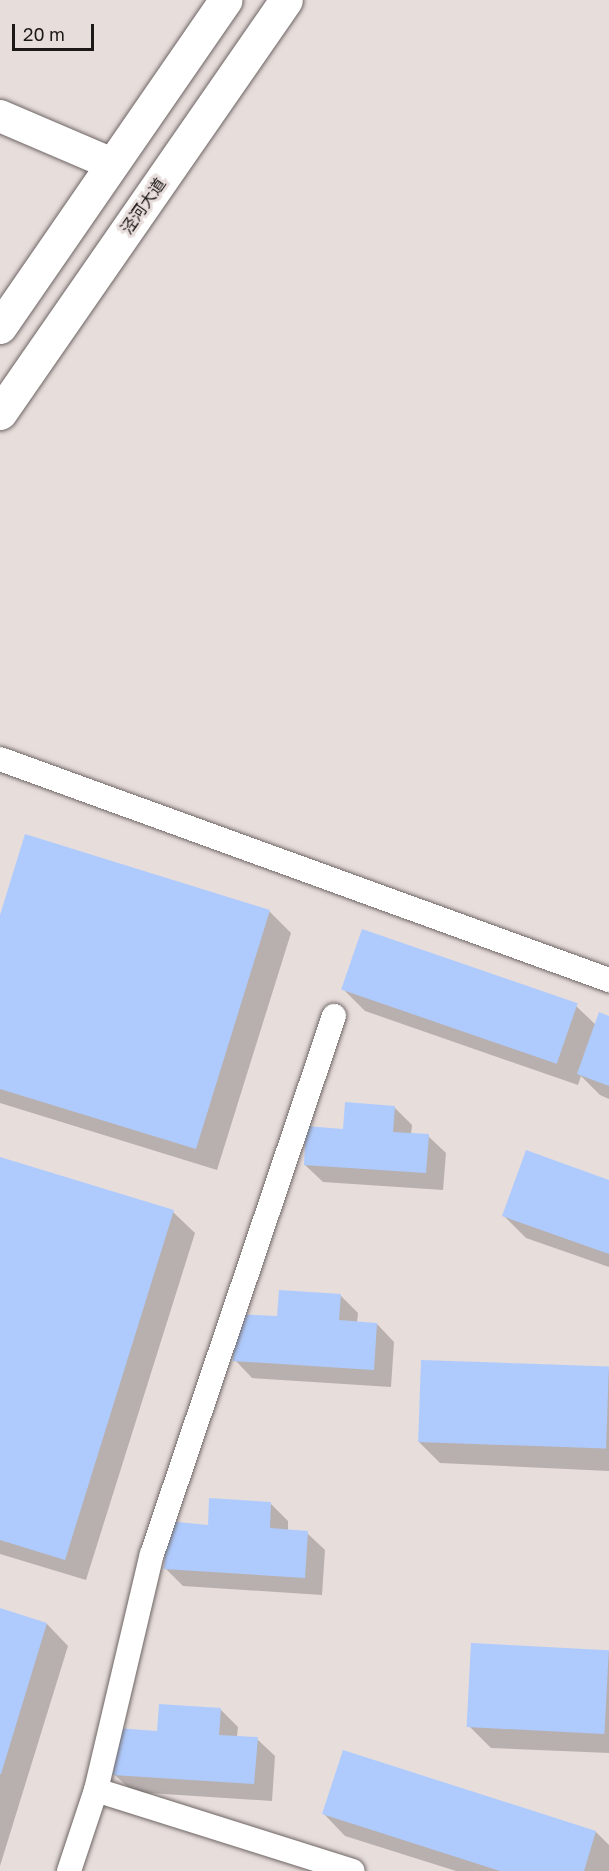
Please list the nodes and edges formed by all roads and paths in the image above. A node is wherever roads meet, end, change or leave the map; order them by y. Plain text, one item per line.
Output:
1 (226, 0) edge
2 (286, 0) edge
3 (0, 116) edge
4 (112, 164) junction
5 (0, 327) edge
6 (0, 413) edge
7 (0, 759) edge
8 (609, 980) edge
9 (334, 1016) dead end
10 (96, 1790) junction
11 (69, 1871) edge
12 (353, 1871) edge

1 - 4 main road
2 - 6 main road, 泾河大道
3 - 4 street
4 - 5 main road
7 - 8 street
9 - 10 street
10 - 11 street
10 - 12 street

